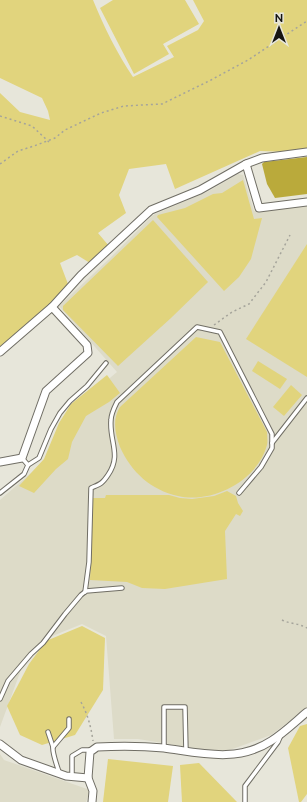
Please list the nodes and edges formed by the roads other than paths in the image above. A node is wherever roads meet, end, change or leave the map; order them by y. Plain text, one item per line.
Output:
1 (307, 152) edge
2 (246, 164) junction
3 (307, 202) edge
4 (52, 307) junction
5 (0, 352) edge
6 (106, 362) dead end
7 (307, 398) edge
8 (272, 443) junction
9 (22, 458) junction
10 (0, 462) edge
11 (28, 465) junction
12 (0, 493) edge
13 (239, 493) dead end
14 (122, 588) dead end
15 (85, 592) junction
16 (0, 699) edge
17 (306, 711) edge
18 (69, 719) dead end
19 (48, 732) dead end
20 (282, 732) junction
21 (0, 744) edge
22 (53, 747) junction
23 (164, 748) junction
24 (93, 749) junction
25 (186, 752) junction
26 (59, 774) junction
27 (72, 776) junction
28 (88, 778) junction
29 (92, 802) edge
30 (245, 802) edge

1 - 2 street
2 - 3 street
2 - 4 street
4 - 5 street
4 - 9 street
6 - 11 lane
7 - 8 lane
8 - 13 lane
8 - 15 lane
9 - 10 street
9 - 11 lane
11 - 12 lane
14 - 15 lane
15 - 16 lane
17 - 20 street
18 - 22 lane
19 - 22 lane
20 - 25 street
20 - 30 lane
21 - 26 street
22 - 26 lane
23 - 24 street
23 - 25 street
23 - 25 lane
24 - 27 lane
24 - 28 street
26 - 27 street
27 - 28 street
28 - 29 street

